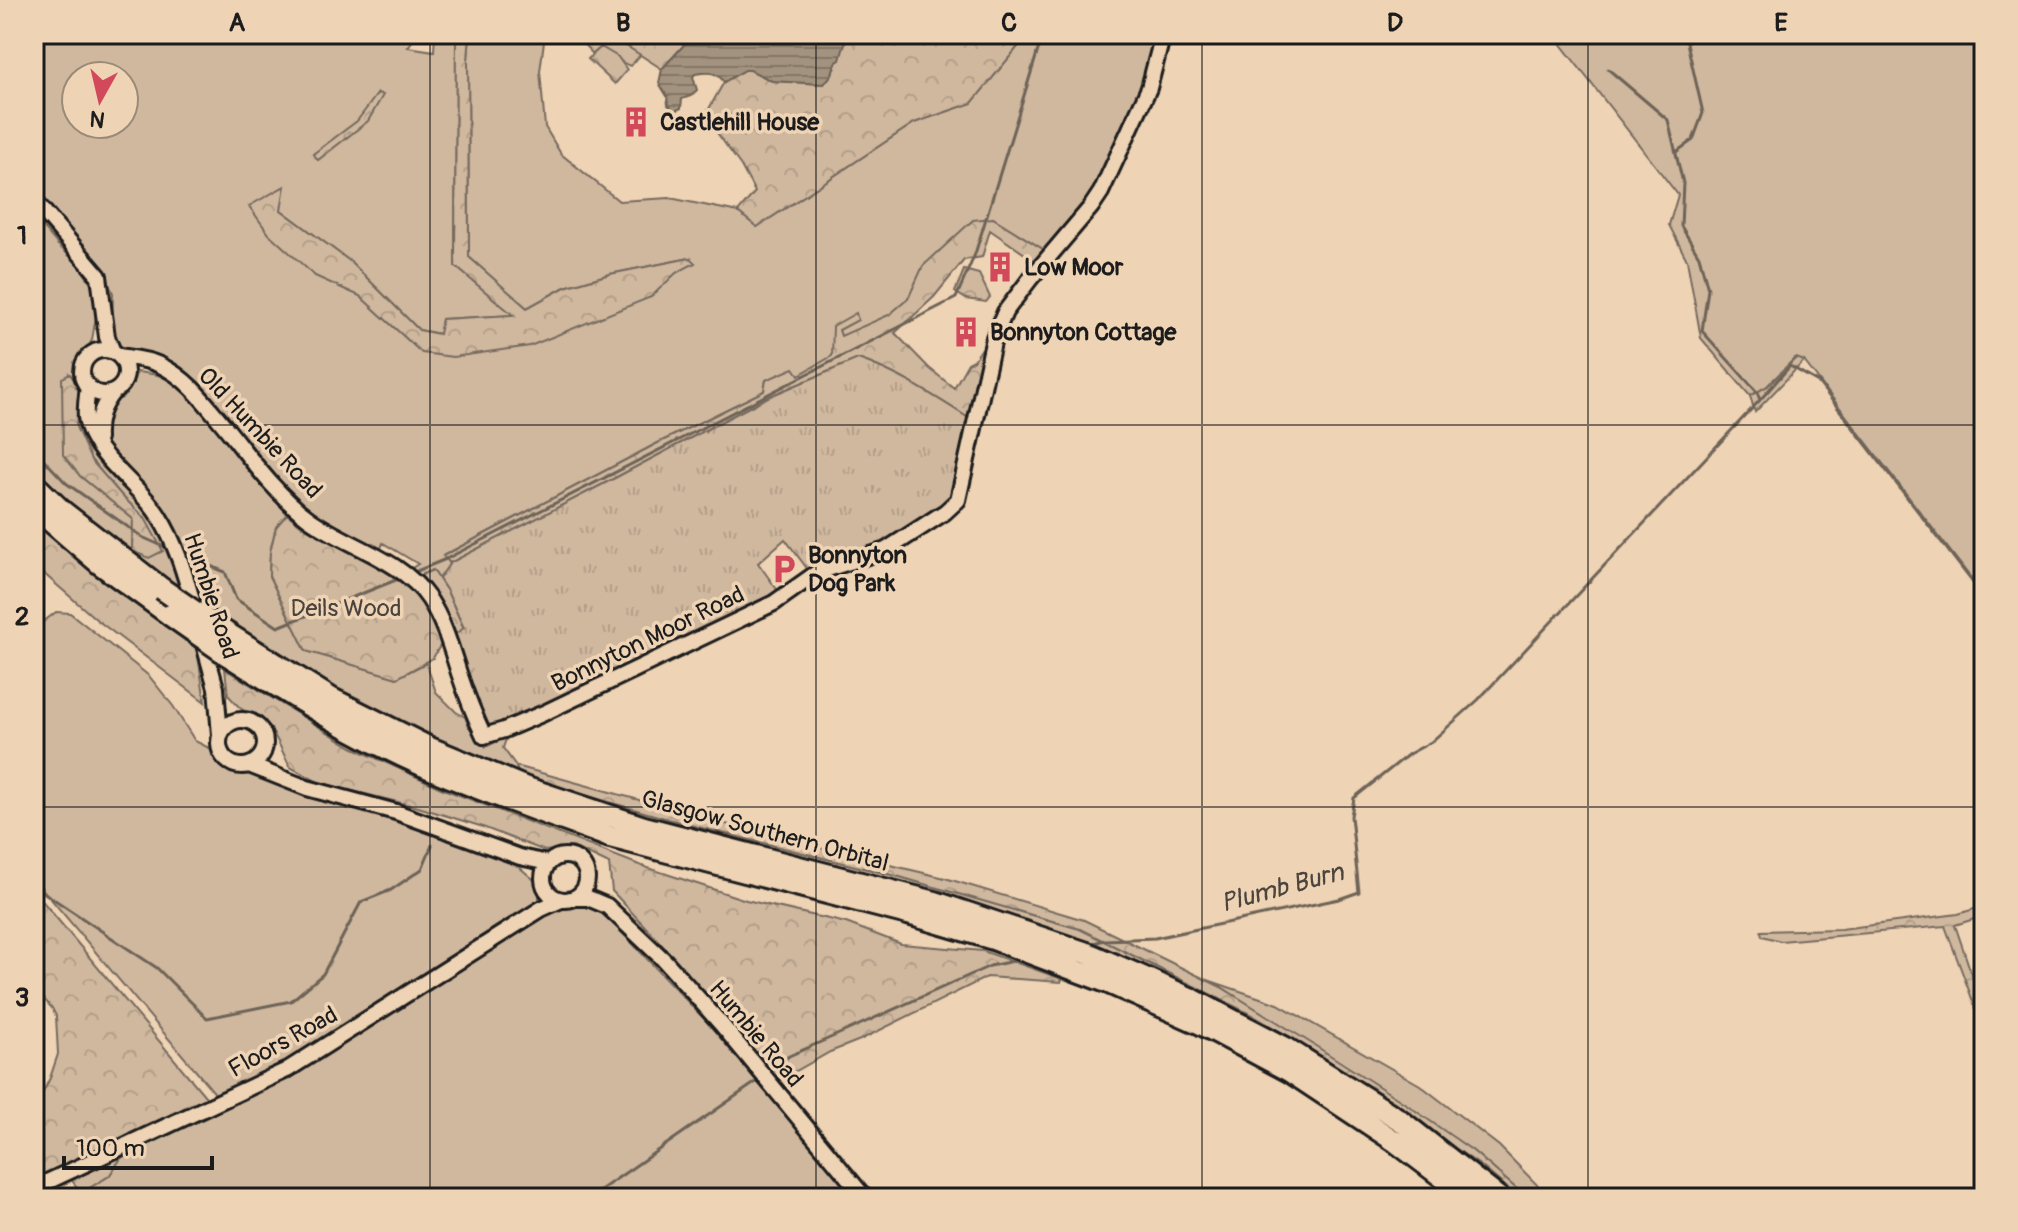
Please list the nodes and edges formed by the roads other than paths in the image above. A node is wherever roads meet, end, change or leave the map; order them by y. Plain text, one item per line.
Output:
1 (1163, 34) edge
2 (34, 200) edge
3 (105, 316) junction
4 (93, 353) junction
5 (116, 354) junction
6 (175, 374) junction
7 (125, 377) junction
8 (88, 386) junction
9 (113, 392) junction
10 (98, 446) junction
11 (34, 484) edge
12 (34, 507) edge
13 (216, 688) junction
14 (251, 722) junction
15 (220, 735) junction
16 (484, 736) joint
17 (265, 743) junction
18 (249, 765) junction
19 (289, 780) junction
20 (520, 857) junction
21 (548, 863) junction
22 (588, 877) junction
23 (557, 893) junction
24 (607, 906) junction
25 (34, 1188) edge
26 (865, 1198) edge
27 (1470, 1198) edge
28 (1499, 1198) edge

1 - 16 street, Bonnyton Moor Road
2 - 3 street, Humbie Road
3 - 4 street, Humbie Road
3 - 5 street, Humbie Road
4 - 5 street
4 - 8 street, Humbie Road
5 - 6 street
5 - 7 street, Humbie Road
6 - 7 street
6 - 16 street, Old Humbie Road
7 - 9 street
8 - 9 street
8 - 10 street, Humbie Road
9 - 10 street
10 - 13 street, Humbie Road
11 - 28 highway, Glasgow Southern Orbital, bridge
12 - 27 highway, Glasgow Southern Orbital, bridge
13 - 14 street, Humbie Road
13 - 15 street, Humbie Road
14 - 15 street
14 - 17 street
15 - 18 street
17 - 18 street
17 - 19 street
18 - 19 street
19 - 20 street
20 - 21 street
20 - 23 street
21 - 22 street
21 - 23 street
22 - 23 street
22 - 24 street, Humbie Road
23 - 24 street, Humbie Road
23 - 25 street, Floors Road
24 - 26 street, Humbie Road

